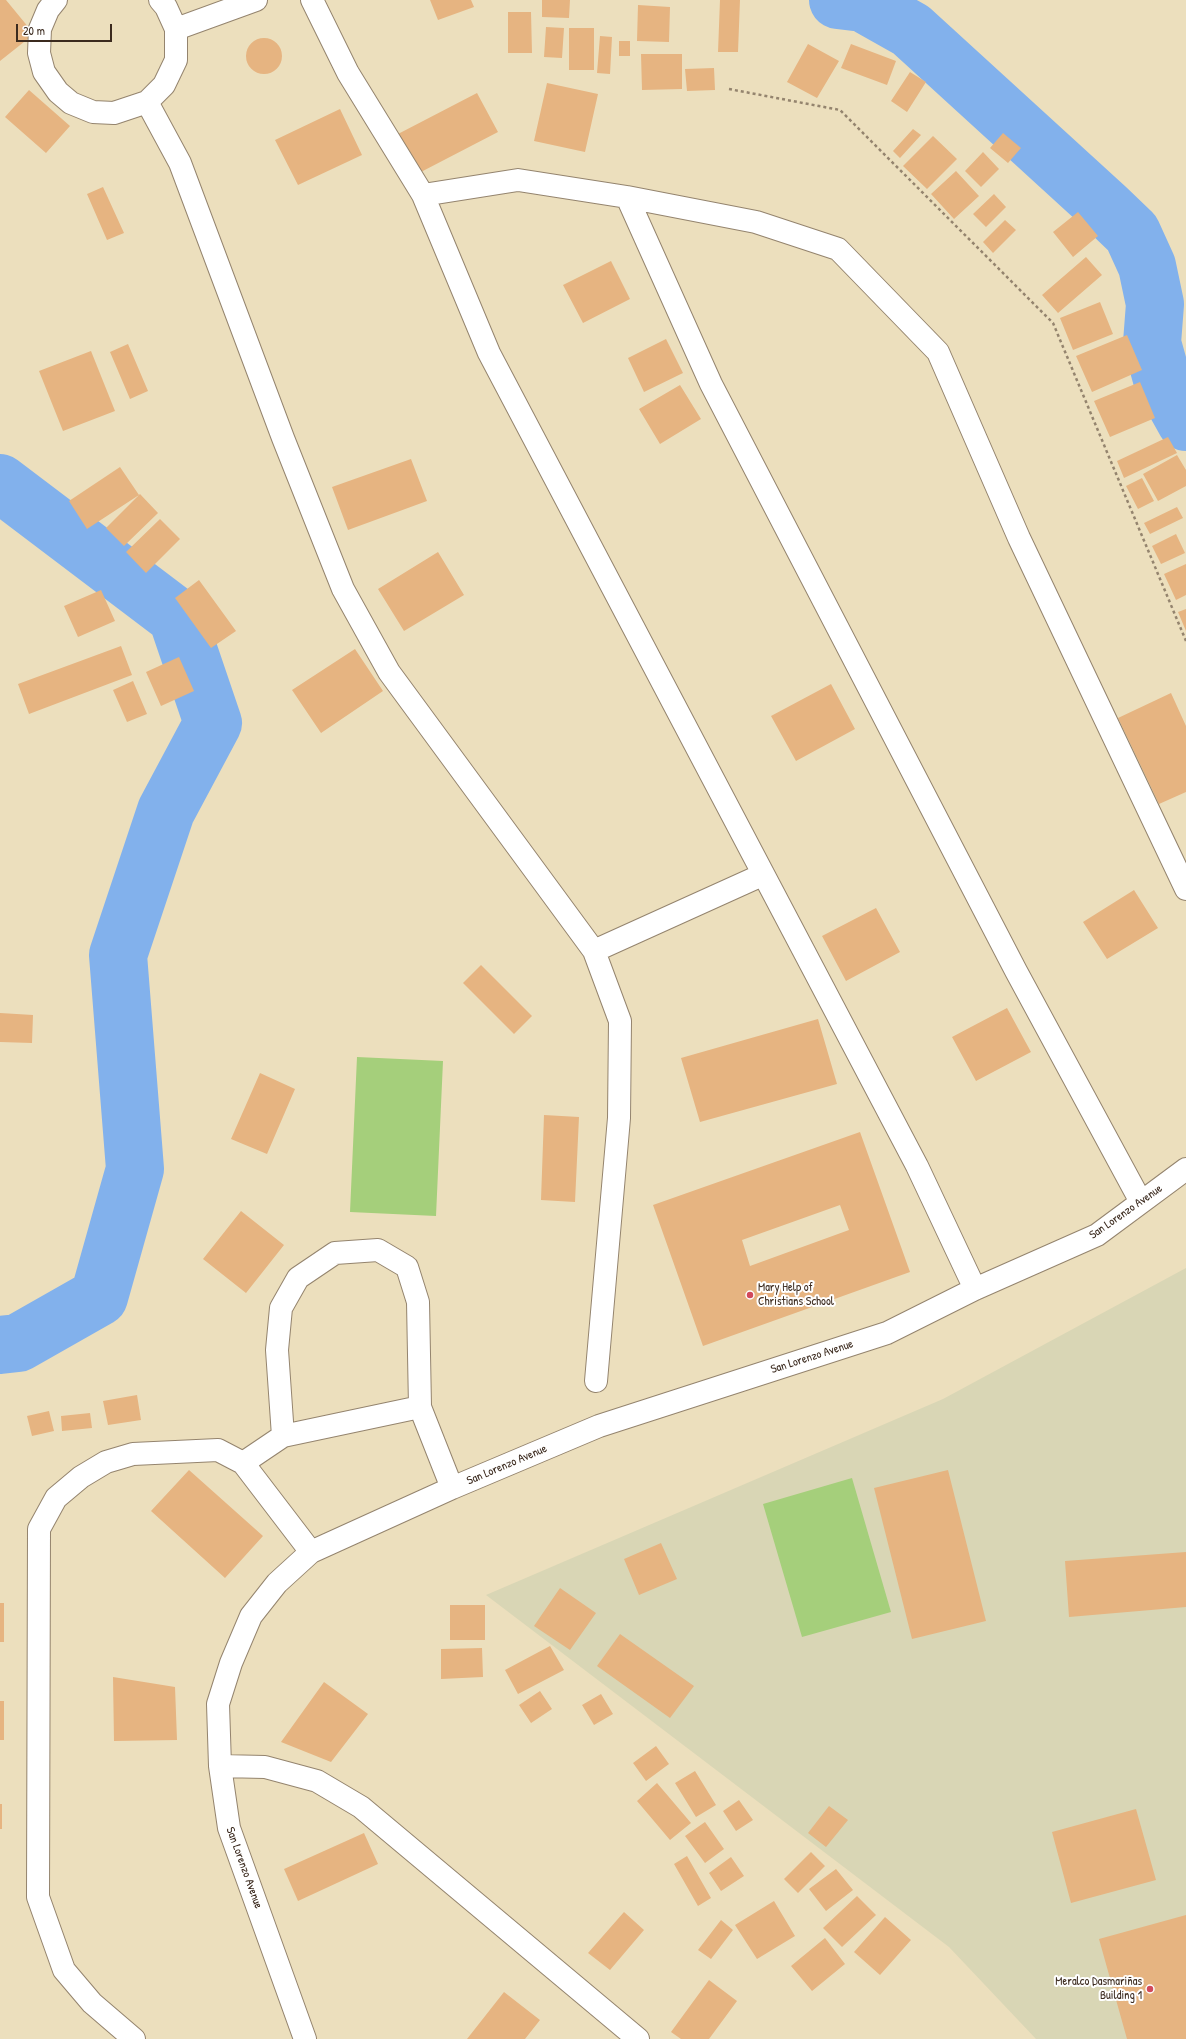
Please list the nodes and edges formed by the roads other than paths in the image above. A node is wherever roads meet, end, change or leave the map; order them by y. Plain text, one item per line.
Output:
1 (56, 0) edge
2 (160, 0) edge
3 (256, 0) edge
4 (312, 0) edge
5 (176, 29) junction
6 (147, 102) junction
7 (423, 194) junction
8 (627, 197) junction
9 (762, 875) junction
10 (1186, 889) edge
11 (594, 951) junction
12 (1186, 1169) edge
13 (1141, 1202) junction
14 (975, 1289) junction
15 (596, 1381) dead end
16 (420, 1407) junction
17 (283, 1436) junction
18 (243, 1463) junction
19 (452, 1488) junction
20 (311, 1552) junction
21 (220, 1766) junction
22 (134, 2039) edge
23 (305, 2039) edge
24 (638, 2039) edge

1 - 6 street
2 - 5 street
3 - 5 street
4 - 7 street
5 - 6 street
6 - 11 street
7 - 8 street
7 - 9 street
8 - 10 street
8 - 13 street
9 - 11 street
9 - 14 street
11 - 15 street
12 - 13 street, San Lorenzo Avenue
13 - 14 street, San Lorenzo Avenue
14 - 19 street, San Lorenzo Avenue
16 - 17 street
16 - 17 street
16 - 19 street
17 - 18 street
18 - 20 street
18 - 22 street
19 - 20 street, San Lorenzo Avenue
20 - 21 street, San Lorenzo Avenue
21 - 23 street, San Lorenzo Avenue
21 - 24 street

